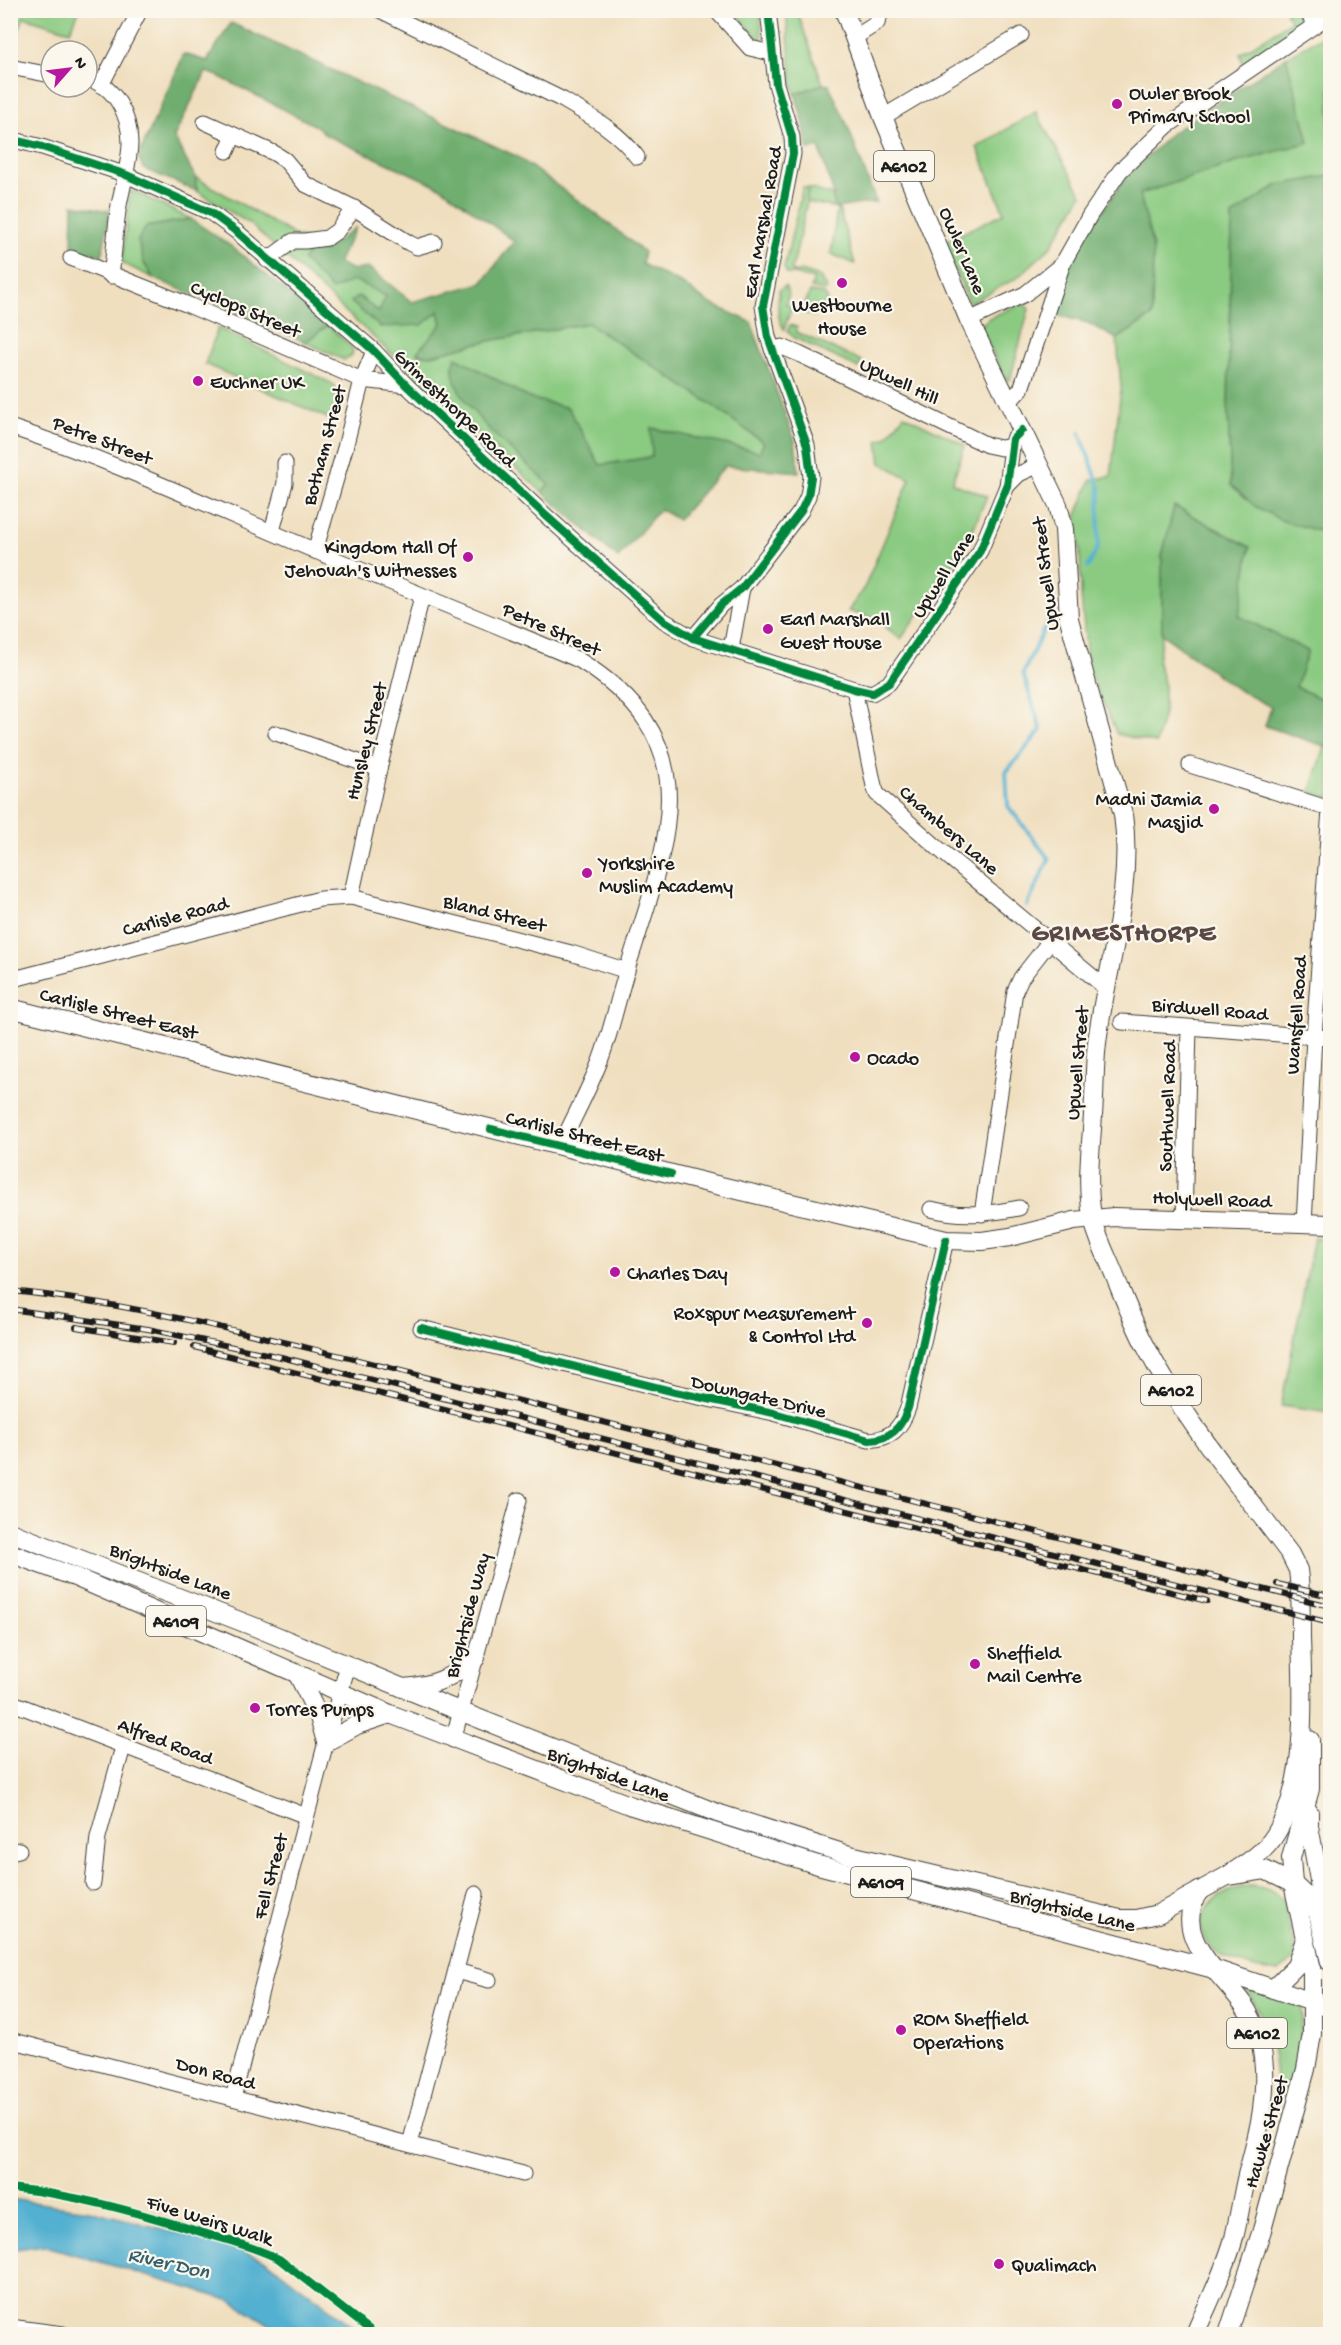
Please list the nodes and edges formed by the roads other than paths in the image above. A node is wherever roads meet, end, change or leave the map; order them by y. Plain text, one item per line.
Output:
1 (140, 10) edge
2 (380, 10) edge
3 (716, 10) edge
4 (768, 10) edge
5 (844, 10) edge
6 (882, 10) edge
7 (1306, 10) edge
8 (1330, 15) edge
9 (1315, 25) junction
10 (1022, 35) dead end
11 (854, 38) junction
12 (771, 53) junction
13 (10, 67) edge
14 (39, 73) edge
15 (99, 74) edge
16 (99, 86) edge
17 (884, 117) junction
18 (205, 122) dead end
19 (234, 135) junction
20 (10, 139) edge
21 (227, 151) dead end
22 (637, 157) dead end
23 (124, 174) junction
24 (354, 208) junction
25 (434, 242) dead end
26 (71, 258) dead end
27 (267, 260) junction
28 (1063, 263) junction
29 (111, 276) junction
30 (1024, 294) junction
31 (1049, 305) junction
32 (969, 320) junction
33 (772, 349) junction
34 (374, 351) junction
35 (362, 380) junction
36 (406, 385) junction
37 (1008, 403) junction
38 (10, 427) edge
39 (1022, 430) junction
40 (1011, 446) junction
41 (285, 463) dead end
42 (1039, 465) junction
43 (1007, 486) junction
44 (272, 531) junction
45 (315, 551) junction
46 (742, 588) junction
47 (422, 596) junction
48 (693, 638) junction
49 (731, 649) junction
50 (854, 689) junction
51 (878, 691) joint
52 (276, 733) dead end
53 (1190, 765) dead end
54 (379, 769) junction
55 (1330, 809) edge
56 (351, 897) junction
57 (1050, 941) junction
58 (627, 971) junction
59 (10, 980) edge
60 (1106, 988) junction
61 (10, 1008) edge
62 (1122, 1022) dead end
63 (1189, 1028) junction
64 (1314, 1037) junction
65 (1330, 1038) edge
66 (561, 1145) junction
67 (1019, 1208) dead end
68 (931, 1209) dead end
69 (982, 1214) junction
70 (1093, 1218) junction
71 (1184, 1220) junction
72 (1304, 1224) junction
73 (1330, 1224) edge
74 (946, 1240) junction
75 (421, 1329) dead end
76 (519, 1500) dead end
77 (10, 1532) edge
78 (10, 1552) edge
79 (476, 1658) junction
80 (348, 1665) junction
81 (297, 1675) junction
82 (401, 1688) junction
83 (1303, 1690) junction
84 (340, 1694) junction
85 (10, 1702) edge
86 (461, 1712) junction
87 (390, 1714) junction
88 (453, 1740) junction
89 (326, 1742) junction
90 (123, 1747) junction
91 (1310, 1789) junction
92 (306, 1816) junction
93 (1227, 1876) junction
94 (93, 1883) dead end
95 (1293, 1884) junction
96 (1199, 1891) junction
97 (476, 1894) dead end
98 (1320, 1920) junction
99 (1306, 1937) junction
100 (1330, 1962) edge
101 (1214, 1969) junction
102 (456, 1971) junction
103 (489, 1980) dead end
104 (1273, 1989) junction
105 (1313, 2002) junction
106 (1330, 2008) edge
107 (10, 2040) edge
108 (233, 2098) junction
109 (410, 2144) junction
110 (523, 2174) dead end
111 (10, 2327) edge
112 (63, 2334) edge
113 (1195, 2334) edge
114 (1228, 2334) edge

1 - 15 street
2 - 22 street
3 - 12 street
4 - 12 street, Earl Marshal Road
5 - 11 main road, Owler Lane / A6102
6 - 11 street
7 - 9 street
8 - 9 street
9 - 28 street
10 - 17 street
11 - 17 main road, Owler Lane / A6102
12 - 33 street, Earl Marshal Road
13 - 14 street
16 - 23 street
17 - 32 main road, Owler Lane / A6102
18 - 19 street
19 - 21 street
19 - 24 street
20 - 23 street, Grimesthorpe Road
23 - 27 street, Grimesthorpe Road
23 - 29 street
24 - 25 street
24 - 27 street
26 - 29 street, Cyclops Street
27 - 34 street, Grimesthorpe Road
28 - 30 street
28 - 31 street
29 - 35 street, Cyclops Street
30 - 31 street
30 - 32 street
31 - 37 street
32 - 37 main road, Owler Lane / A6102
33 - 40 street, Upwell Hill
33 - 46 street, Earl Marshal Road
34 - 35 street, Botham Street
34 - 36 street, Grimesthorpe Road
35 - 36 street, Cyclops Street
35 - 45 street, Botham Street
36 - 48 street, Grimesthorpe Road
37 - 39 main road, Upwell Street / A6102
38 - 44 street, Petre Street
39 - 40 street, Upwell Lane
39 - 42 main road, Upwell Street / A6102
40 - 43 street, Upwell Lane
41 - 44 street
42 - 43 street
42 - 60 main road, Upwell Street / A6102
43 - 51 street, Upwell Lane
44 - 45 street, Petre Street
45 - 47 street, Petre Street
46 - 48 street, Earl Marshal Road
46 - 49 street, Earl Marshal Road
47 - 54 street, Hunsley Street
47 - 58 street, Petre Street
48 - 49 street, Grimesthorpe Road
49 - 50 street, Grimesthorpe Road
50 - 51 street, Grimesthorpe Road
50 - 57 street, Chambers Lane
52 - 54 street
53 - 55 street
54 - 56 street, Hunsley Street
55 - 64 street, Wansfell Road
56 - 58 street, Bland Street
56 - 59 street, Carlisle Road
57 - 60 street, Chambers Lane
57 - 69 street
58 - 66 street, Petre Street
60 - 70 main road, Upwell Street / A6102
61 - 66 main road, Carlisle Street East
62 - 63 street, Birdwell Road
63 - 64 street, Birdwell Road
63 - 71 street, Southwell Road
64 - 65 street, Birdwell Road
64 - 72 street, Wansfell Road
66 - 74 main road, Carlisle Street East
67 - 69 street
68 - 69 street
70 - 71 main road, Holywell Road
70 - 74 main road, Carlisle Street East
70 - 83 main road, Upwell Street / A6102
71 - 72 main road, Holywell Road
72 - 73 main road, Holywell Road
74 - 75 street, Downgate Drive
76 - 79 street, Brightside Way
77 - 80 main road, Brightside Lane / A6109
78 - 81 main road, Brightside Lane / A6109
79 - 82 main road
79 - 86 street, Brightside Way
80 - 82 main road, Brightside Lane / A6109
80 - 84 street, Fell Street
81 - 84 main road, Brightside Lane / A6109
81 - 89 main road
82 - 86 main road, Brightside Lane / A6109
83 - 91 main road, Upwell Street / A6102
83 - 93 main road, Upwell Street / A6102
84 - 87 main road, Brightside Lane / A6109
84 - 89 street, Fell Street
85 - 90 street, Alfred Road
86 - 88 street, Brightside Way
86 - 96 main road, Brightside Lane / A6109
87 - 88 main road, Brightside Lane / A6109
87 - 89 main road
88 - 101 main road, Brightside Lane / A6109
89 - 92 street, Fell Street
90 - 92 street, Alfred Road
90 - 94 street
91 - 95 main road, Upwell Street / A6102
91 - 98 main road
92 - 108 street, Fell Street
93 - 95 main road
93 - 96 main road
95 - 98 main road
95 - 99 main road
96 - 101 main road
97 - 102 street
98 - 100 main road
99 - 104 main road
99 - 105 main road, Hawke Street / A6102
101 - 104 main road
101 - 113 main road, Hawke Street / A6102
102 - 103 street
102 - 109 street
104 - 105 main road
105 - 106 main road
105 - 114 main road, Hawke Street / A6102
107 - 108 street, Don Road
108 - 109 street, Don Road
109 - 110 street, Don Road
111 - 112 street

